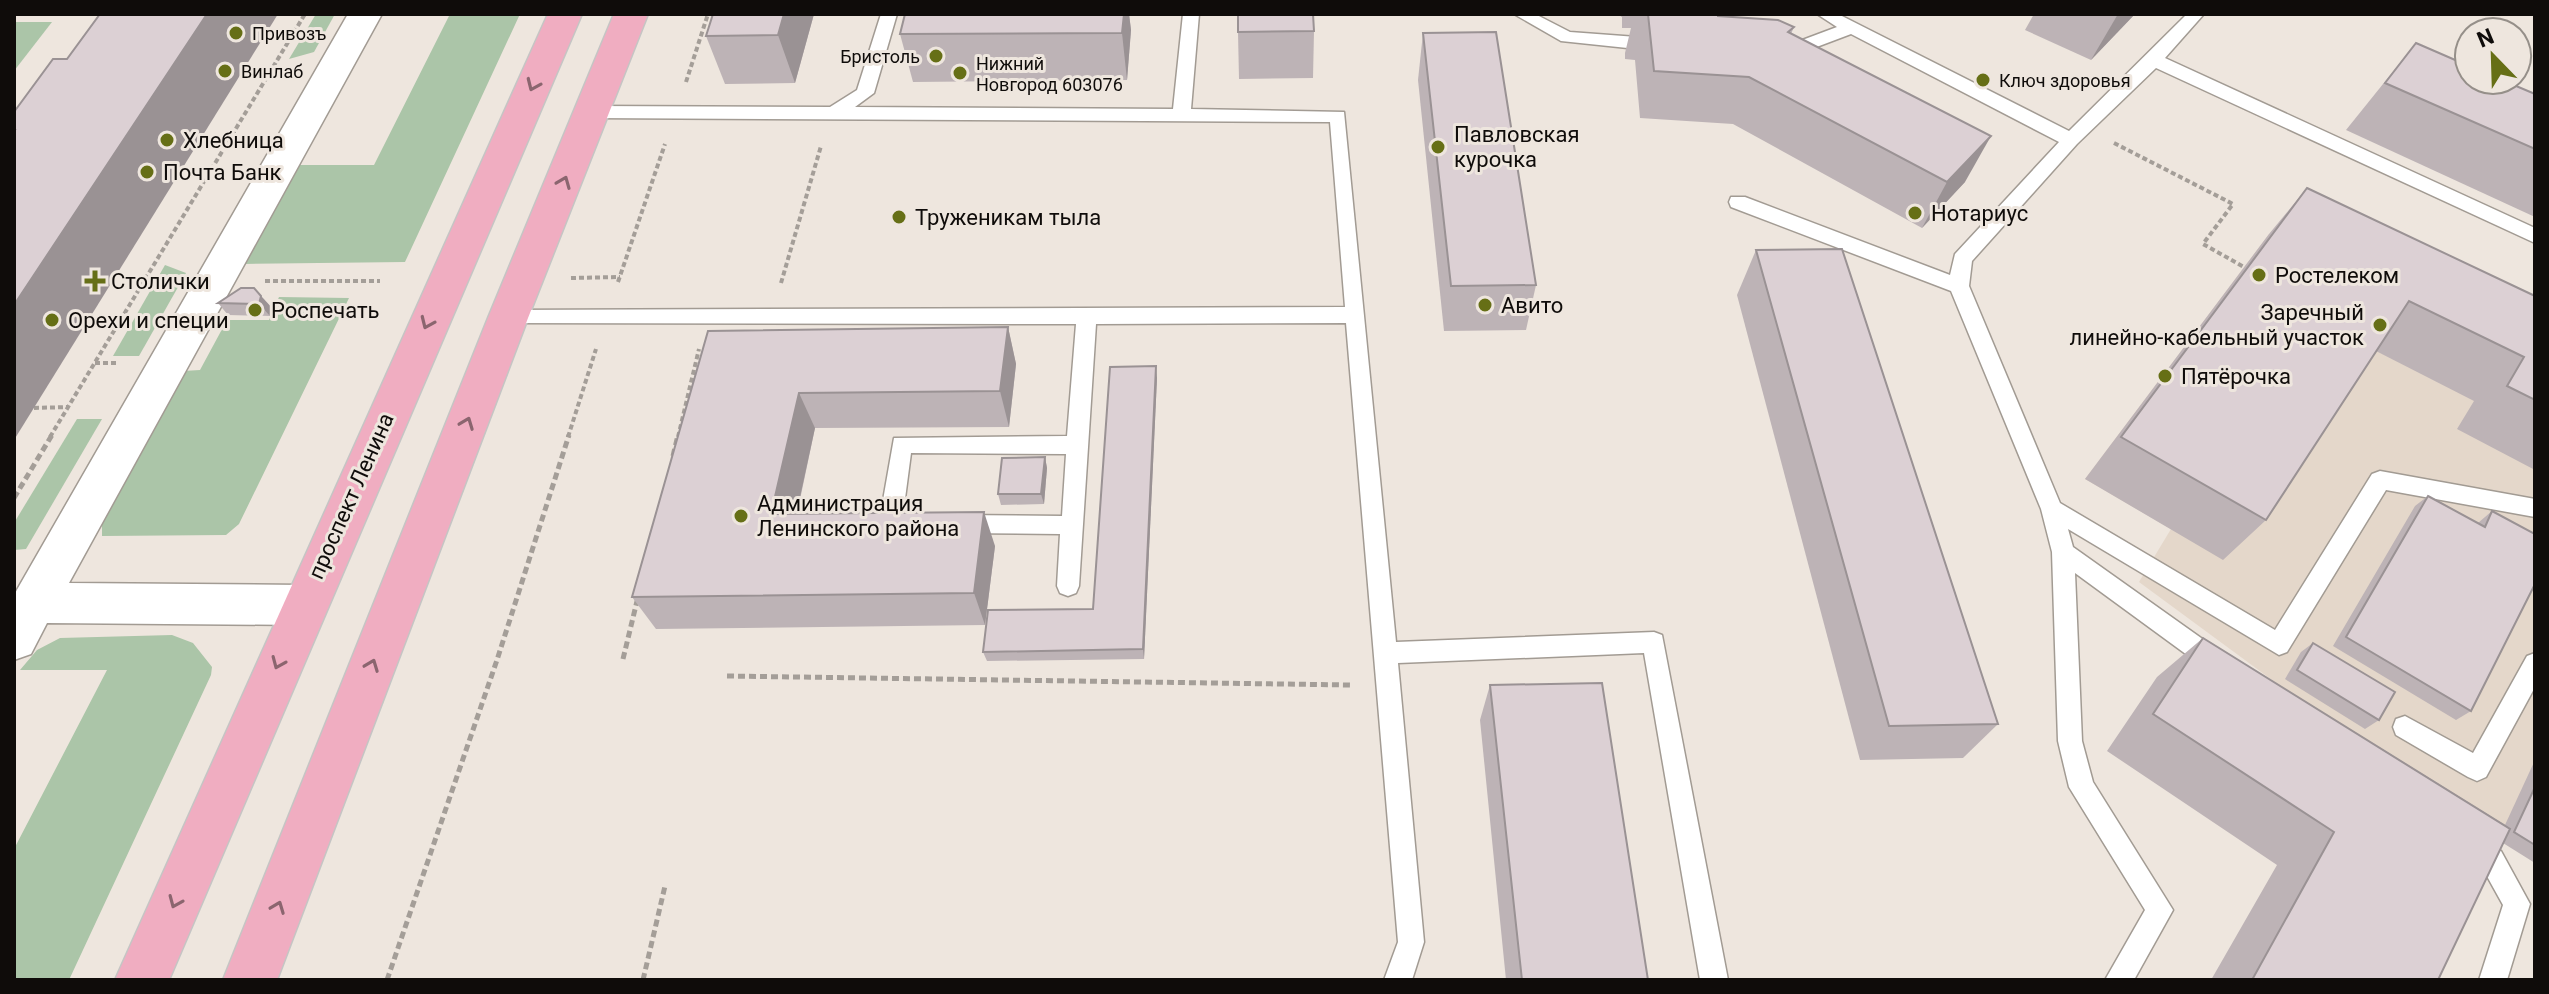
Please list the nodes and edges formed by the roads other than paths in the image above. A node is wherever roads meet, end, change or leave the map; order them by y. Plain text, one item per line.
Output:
1 (365, 14) edge
2 (565, 14) edge
3 (631, 14) edge
4 (889, 14) edge
5 (1191, 14) edge
6 (1522, 14) edge
7 (1825, 14) edge
8 (2196, 14) edge
9 (1851, 28) junction
10 (1637, 43) dead end
11 (1761, 50) edge
12 (2154, 60) junction
13 (592, 112) junction
14 (831, 114) junction
15 (1181, 115) junction
16 (2077, 134) junction
17 (1738, 202) dead end
18 (2535, 236) edge
19 (1959, 286) junction
20 (1356, 315) junction
21 (508, 318) junction
22 (1086, 319) junction
23 (1078, 445) junction
24 (2535, 508) edge
25 (2052, 509) junction
26 (1072, 525) junction
27 (2063, 552) junction
28 (1068, 586) dead end
29 (303, 605) junction
30 (24, 621) edge
31 (1386, 653) junction
32 (2535, 664) edge
33 (2232, 674) edge
34 (2405, 727) dead end
35 (2453, 832) edge
36 (142, 980) edge
37 (250, 980) edge
38 (1398, 980) edge
39 (1714, 980) edge
40 (2119, 980) edge
41 (2493, 980) edge

1 - 30 street
2 -> 29 main road, проспект Ленина
3 - 13 main road
4 - 14 lane
5 - 15 lane
6 - 10 lane
7 - 9 lane
8 - 12 lane
9 - 11 lane
9 - 16 lane
12 - 16 lane
12 - 18 lane
13 - 14 lane
21 -> 13 main road
14 - 15 lane
15 - 20 lane
16 - 19 lane
17 - 19 lane
19 - 25 lane
20 - 22 lane
20 - 31 lane
21 - 22 lane
37 -> 21 main road
22 - 23 lane
23 - 26 lane
23 - 26 lane
24 - 25 lane
25 - 27 lane
26 - 28 lane
27 - 33 lane
27 - 40 lane
29 - 30 street
29 -> 36 main road, проспект Ленина
31 - 38 lane
31 - 39 lane
32 - 34 lane
35 - 41 lane

